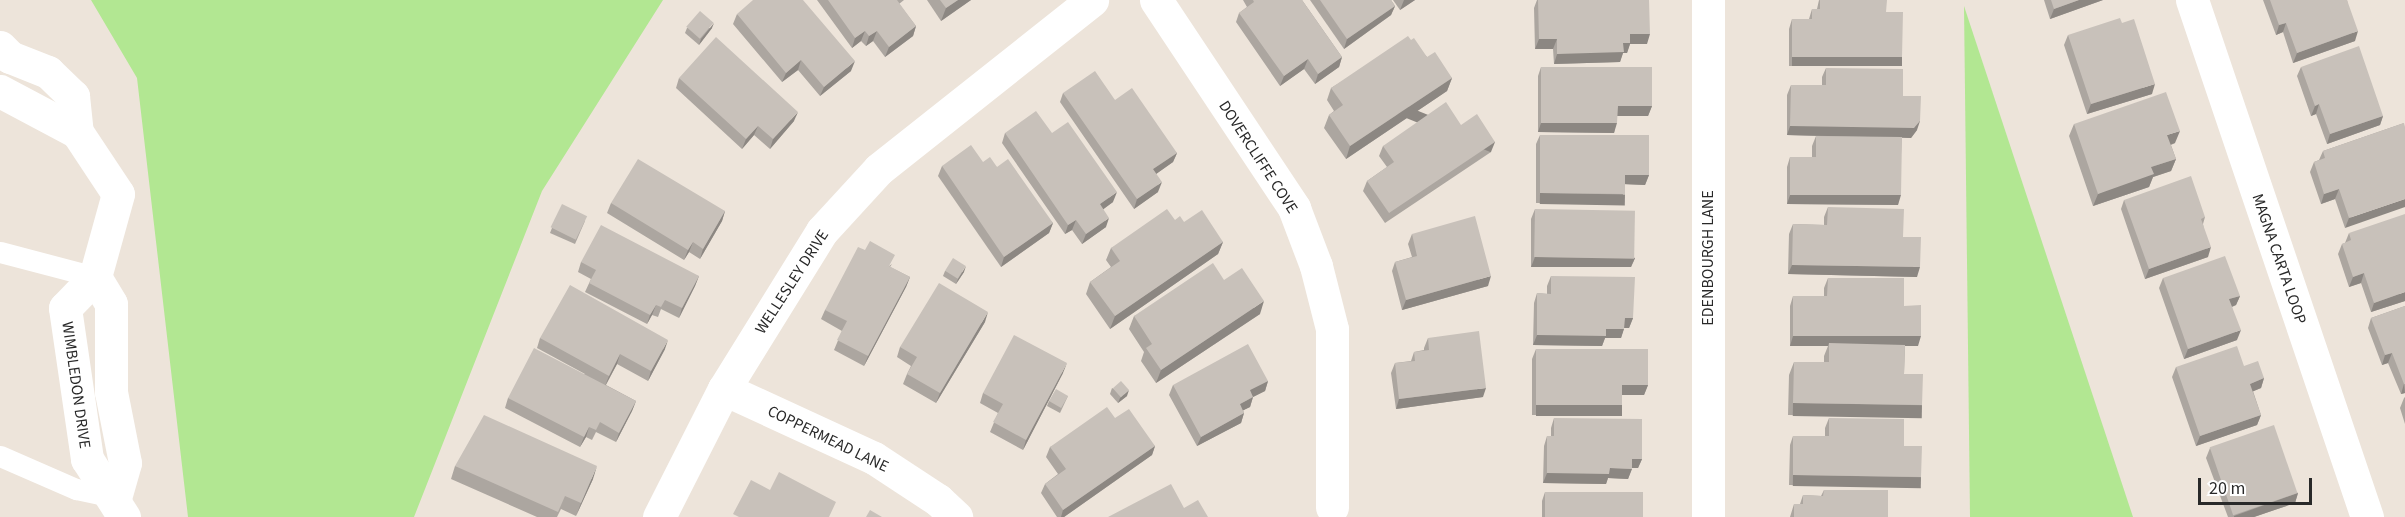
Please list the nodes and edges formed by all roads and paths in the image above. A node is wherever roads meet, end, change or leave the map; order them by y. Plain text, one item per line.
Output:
1 (1092, 0) edge
2 (1156, 0) edge
3 (1708, 0) edge
4 (2192, 0) edge
5 (0, 47) edge
6 (0, 91) edge
7 (77, 132) junction
8 (0, 252) edge
9 (95, 277) junction
10 (724, 389) junction
11 (0, 456) edge
12 (119, 507) edge
13 (1332, 507) dead end
14 (659, 517) edge
15 (956, 517) edge
16 (1708, 517) edge
17 (2367, 517) edge

1 - 10 street, WELLESLEY DRIVE
2 - 13 street, DOVERCLIFFE COVE
3 - 16 street, EDENBOURGH LANE
4 - 17 street, MAGNA CARTA LOOP
5 - 7 street, WIMBLEDON DRIVE
6 - 7 street, WIMBLEDON DRIVE
7 - 9 street, WIMBLEDON DRIVE
8 - 9 lane
9 - 12 street, WIMBLEDON DRIVE
9 - 12 street, WIMBLEDON DRIVE
10 - 14 street, WELLESLEY DRIVE
10 - 15 street, COPPERMEAD LANE
11 - 12 lane

